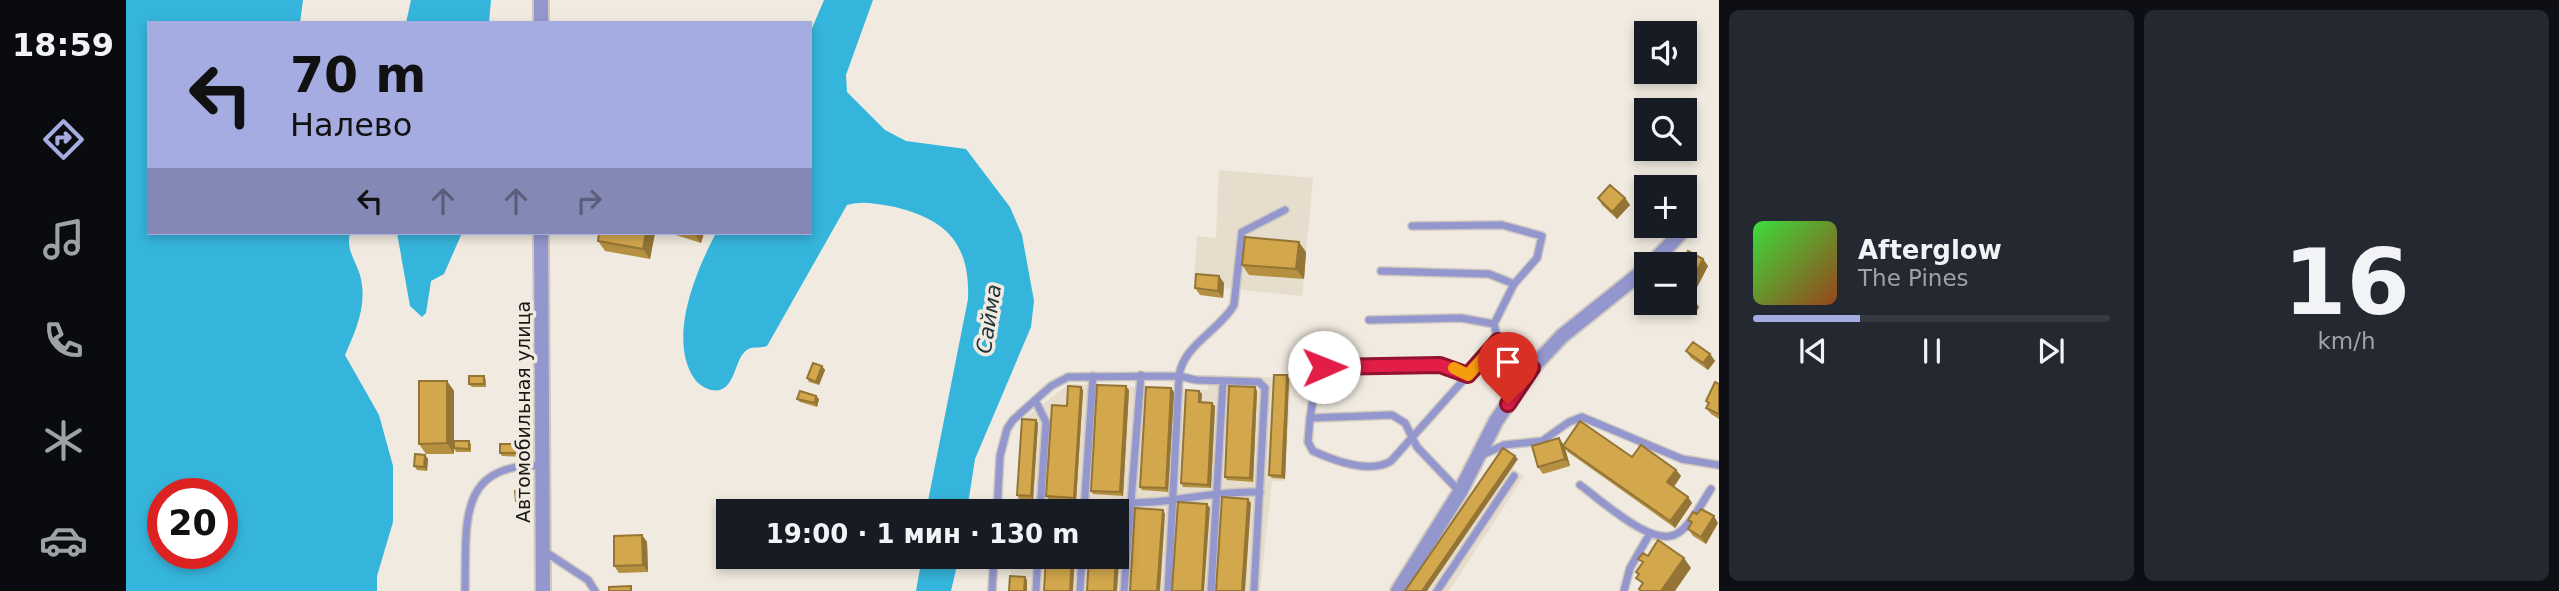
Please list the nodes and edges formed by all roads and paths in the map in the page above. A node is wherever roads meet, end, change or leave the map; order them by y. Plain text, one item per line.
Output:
1 (541, 0) edge
2 (541, 21) edge
3 (1285, 210) dead end
4 (1412, 226) dead end
5 (541, 235) edge
6 (1675, 238) edge
7 (1662, 252) edge
8 (1381, 271) dead end
9 (1634, 279) edge
10 (1514, 285) junction
11 (1369, 320) dead end
12 (1494, 324) junction
13 (1498, 341) junction
14 (1532, 368) junction
15 (1141, 375) junction
16 (1468, 375) junction
17 (1093, 376) junction
18 (1179, 376) junction
19 (1223, 382) junction
20 (1035, 400) junction
21 (1310, 418) junction
22 (1412, 437) junction
23 (1479, 457) junction
24 (1719, 465) edge
25 (542, 466) junction
26 (1514, 476) dead end
27 (1580, 485) dead end
28 (1711, 489) dead end
29 (1260, 492) junction
30 (1460, 492) junction
31 (1217, 494) junction
32 (998, 499) edge
33 (1041, 499) edge
34 (1084, 499) edge
35 (1174, 499) junction
36 (1131, 503) junction
37 (1649, 535) junction
38 (543, 550) junction
39 (993, 569) edge
40 (1037, 569) edge
41 (1081, 569) edge
42 (465, 591) edge
43 (543, 591) edge
44 (595, 591) edge
45 (992, 591) edge
46 (1036, 591) edge
47 (1080, 591) edge
48 (1124, 591) edge
49 (1168, 591) edge
50 (1211, 591) edge
51 (1254, 591) edge
52 (1398, 591) edge
53 (1437, 591) edge
54 (1624, 591) edge

1 - 2 street
3 - 18 lane
4 - 10 lane
5 - 25 street, Автомобильная улица
6 - 7 street
8 - 10 lane
9 - 14 street
10 - 12 lane
11 - 12 lane
12 - 13 lane
13 - 14 lane
13 - 16 lane
14 - 23 street
15 - 17 lane
15 - 18 lane
15 - 36 lane
16 - 21 lane
16 - 22 lane
17 - 20 lane
17 - 34 lane
18 - 19 lane
18 - 35 lane
19 - 29 lane
19 - 31 lane
20 - 32 lane
20 - 33 lane
21 - 22 lane
21 - 22 lane
22 - 30 lane
23 - 24 lane
23 - 30 street
25 - 38 street, Автомобильная улица
25 - 42 lane
26 - 53 lane
27 - 37 lane
28 - 37 lane
29 - 31 lane
29 - 51 lane
30 - 52 street
31 - 35 lane
31 - 50 lane
35 - 36 lane
35 - 49 lane
36 - 48 lane
37 - 54 lane
38 - 43 street, Автомобильная улица
38 - 44 lane
39 - 45 lane
40 - 46 lane
41 - 47 lane

